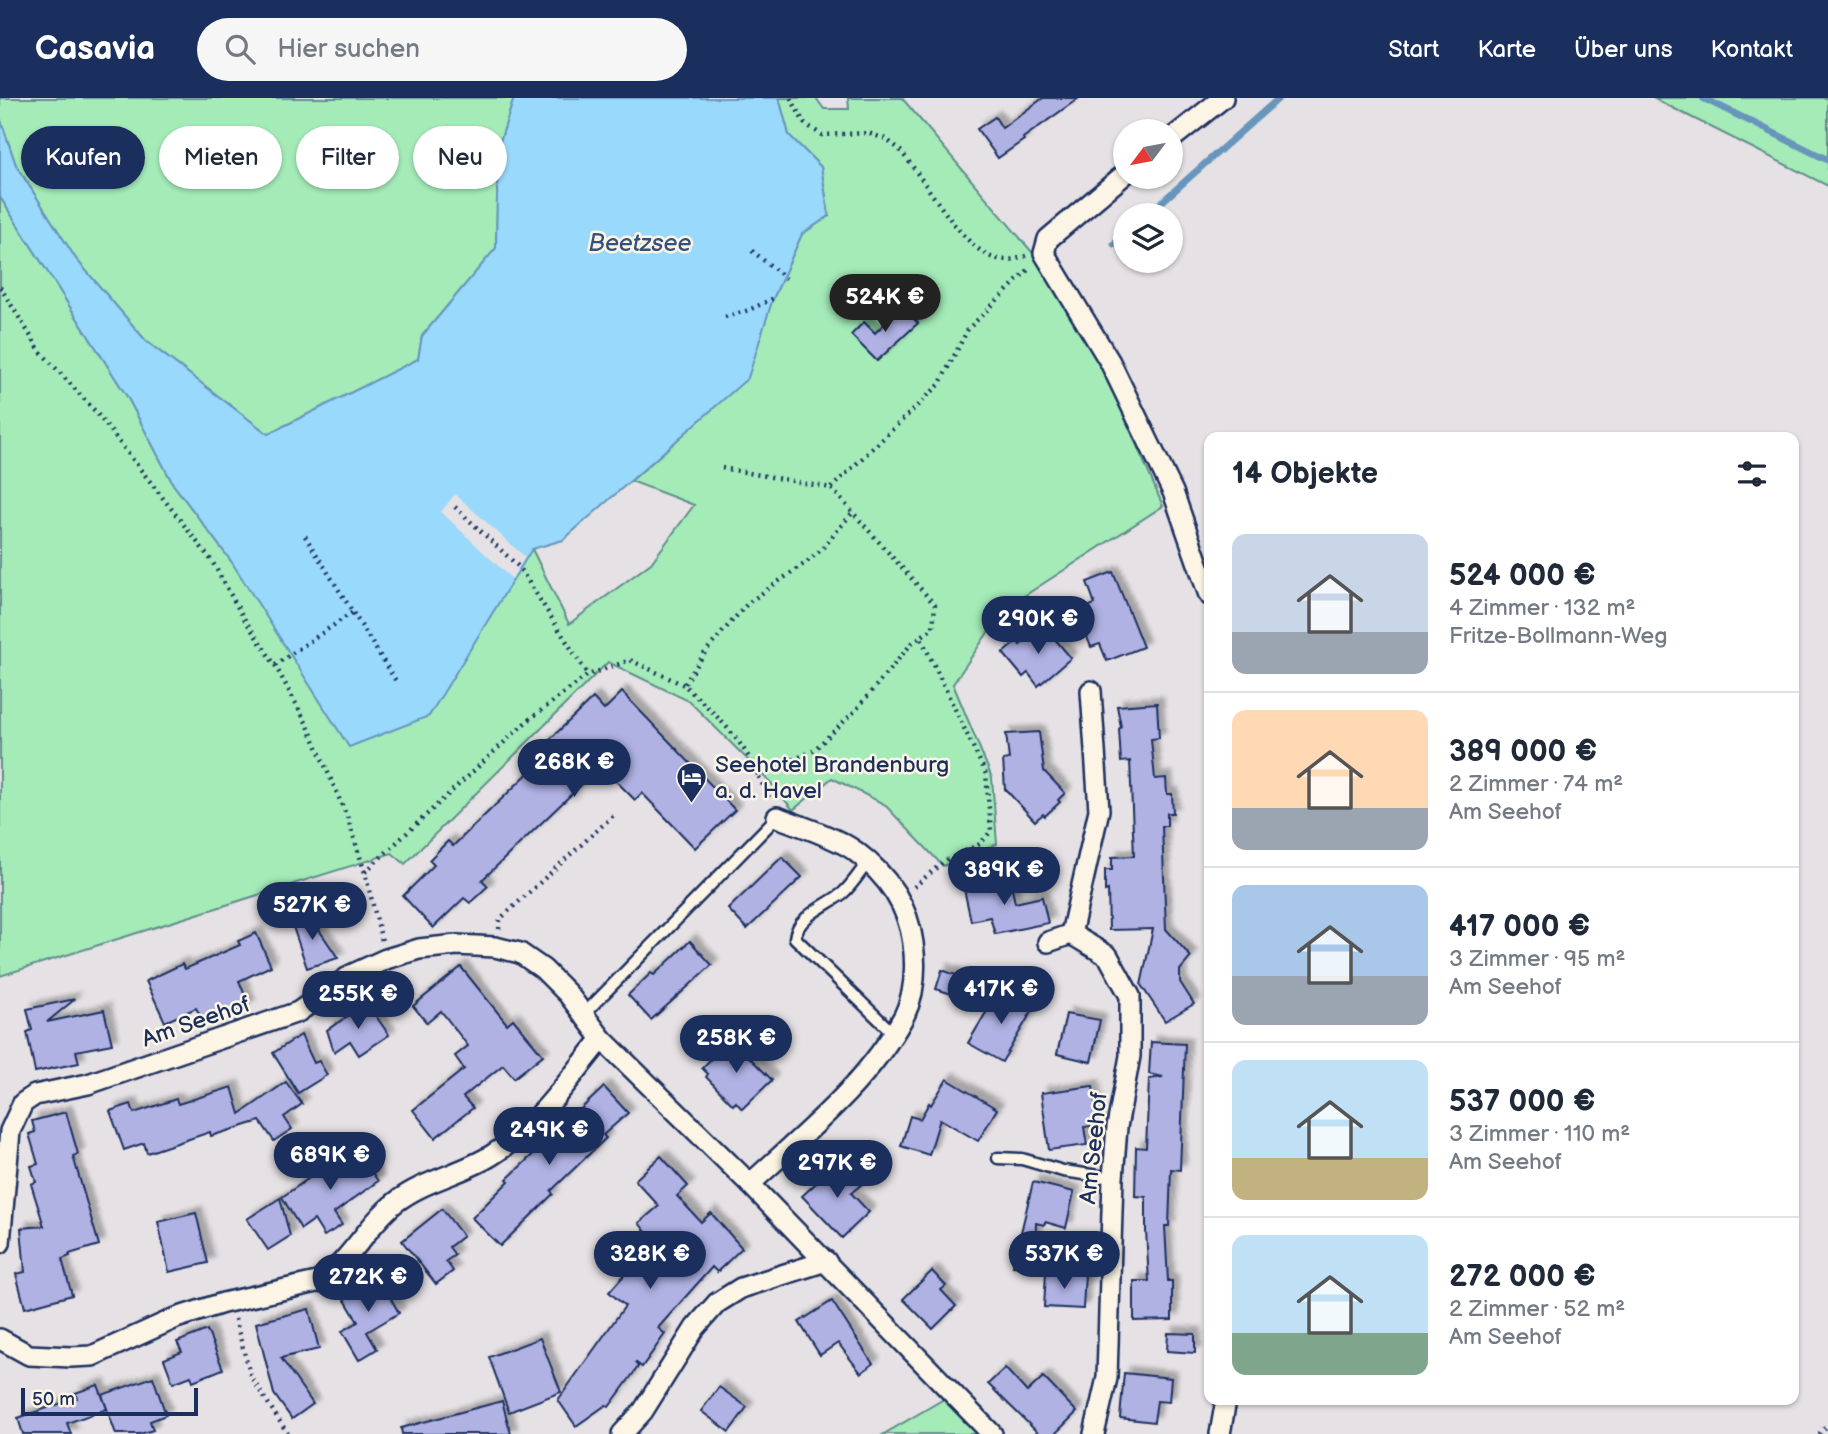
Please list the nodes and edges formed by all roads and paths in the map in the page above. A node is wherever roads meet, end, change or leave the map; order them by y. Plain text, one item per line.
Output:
1 (791, 98) edge
2 (1223, 98) edge
3 (1183, 130) edge
4 (1113, 184) edge
5 (1045, 250) junction
6 (752, 251) dead end
7 (786, 278) dead end
8 (0, 287) edge
9 (776, 297) dead end
10 (725, 317) dead end
11 (722, 468) dead end
12 (831, 488) junction
13 (455, 507) dead end
14 (853, 512) junction
15 (305, 536) dead end
16 (1204, 581) edge
17 (353, 612) junction
18 (921, 638) junction
19 (275, 665) junction
20 (588, 675) junction
21 (397, 681) dead end
22 (684, 685) junction
23 (1091, 691) dead end
24 (758, 775) junction
25 (616, 813) dead end
26 (777, 817) junction
27 (868, 862) junction
28 (365, 873) junction
29 (900, 900) junction
30 (1071, 934) junction
31 (1048, 942) dead end
32 (495, 947) junction
33 (386, 959) junction
34 (584, 1014) junction
35 (892, 1033) junction
36 (602, 1039) junction
37 (998, 1158) dead end
38 (1113, 1178) junction
39 (750, 1184) junction
40 (0, 1243) edge
41 (825, 1262) junction
42 (230, 1302) junction
43 (0, 1339) edge
44 (1225, 1405) edge
45 (1828, 1425) edge
46 (288, 1434) edge
47 (622, 1434) edge
48 (992, 1434) edge
49 (1094, 1434) edge
50 (1220, 1434) edge
51 (1819, 1434) edge

1 - 5 path
2 - 3 street
4 - 5 street
5 - 12 path
5 - 16 street
6 - 7 path
8 - 19 path
9 - 10 path
11 - 12 path
12 - 14 path
13 - 20 path
14 - 18 path
14 - 22 path
15 - 17 path
17 - 19 path
17 - 21 path
18 - 24 path
18 - 29 path
19 - 28 path
20 - 22 path
20 - 28 path
22 - 24 path
23 - 30 street
24 - 26 path
25 - 32 path
26 - 27 street
26 - 34 lane
27 - 29 street
27 - 35 lane
28 - 33 path
29 - 35 street
30 - 31 street
30 - 38 street, Am Seehof
32 - 33 street, Am Seehof
32 - 34 street, Am Seehof
33 - 40 street, Am Seehof
34 - 36 street, Am Seehof
35 - 39 street
36 - 39 street, Am Seehof
36 - 42 street
37 - 38 lane
38 - 49 street, Am Seehof
39 - 41 street, Am Seehof
41 - 47 street
41 - 48 street, Am Seehof
42 - 43 street
42 - 46 path
44 - 50 street
45 - 51 path

